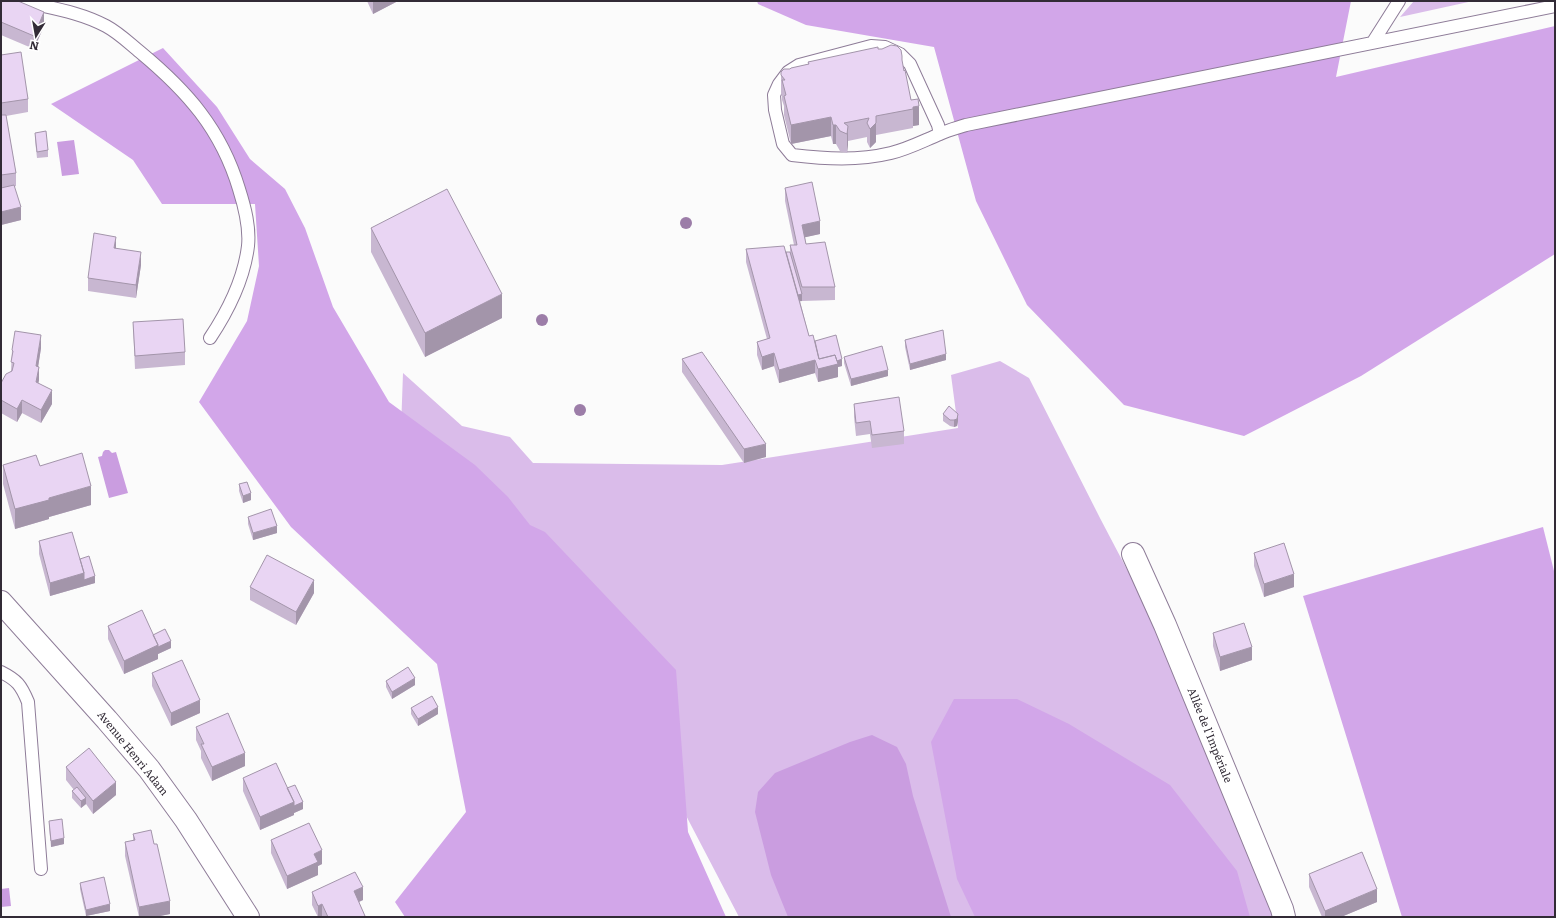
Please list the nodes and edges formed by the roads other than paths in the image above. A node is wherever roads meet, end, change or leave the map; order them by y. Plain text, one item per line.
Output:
1 (22, 1) edge
2 (1399, 1) edge
3 (1555, 6) edge
4 (1373, 42) junction
5 (940, 134) junction
6 (210, 338) dead end
7 (1133, 554) dead end
8 (5, 613) edge
9 (1, 672) edge
10 (41, 869) dead end
11 (248, 917) edge
12 (1284, 917) edge

1 - 6 lane
2 - 4 lane
3 - 4 lane
4 - 5 lane
5 - 5 lane
7 - 12 street, Allée de l'Impériale
8 - 11 street, Avenue Henri Adam
9 - 10 lane

